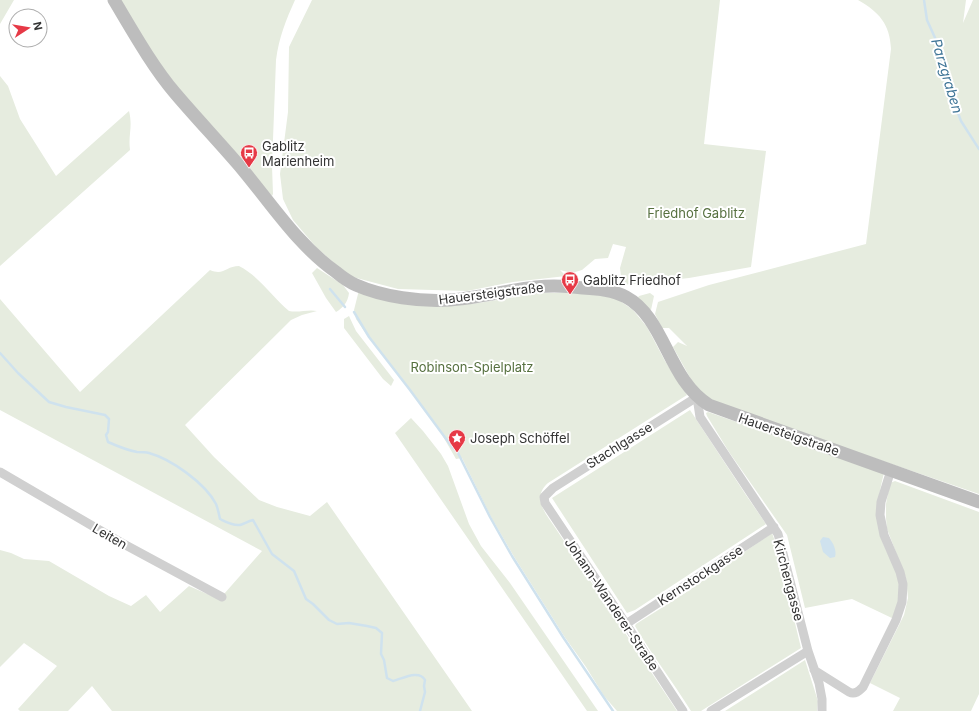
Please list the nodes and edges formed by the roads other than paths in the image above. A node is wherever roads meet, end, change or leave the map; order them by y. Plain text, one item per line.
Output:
1 (114, 0) edge
2 (697, 397) junction
3 (891, 470) junction
4 (0, 472) edge
5 (544, 496) joint
6 (979, 502) edge
7 (774, 527) junction
8 (222, 597) dead end
9 (626, 624) junction
10 (808, 651) junction
11 (814, 670) junction
12 (683, 711) edge
13 (712, 711) edge
14 (822, 711) edge

1 - 2 street, Hauersteigstraße
2 - 3 street, Hauersteigstraße
2 - 5 street, Stachlgasse
2 - 7 street, Kirchengasse
3 - 6 street, Hauersteigstraße
3 - 11 street
4 - 8 street, Leiten
5 - 9 street, Johann-Wanderer-Straße
7 - 9 street, Kernstockgasse
7 - 10 street, Kirchengasse
9 - 12 street, Johann-Wanderer-Straße
10 - 11 street, Kirchengasse
10 - 13 street
11 - 14 street, Kirchengasse

